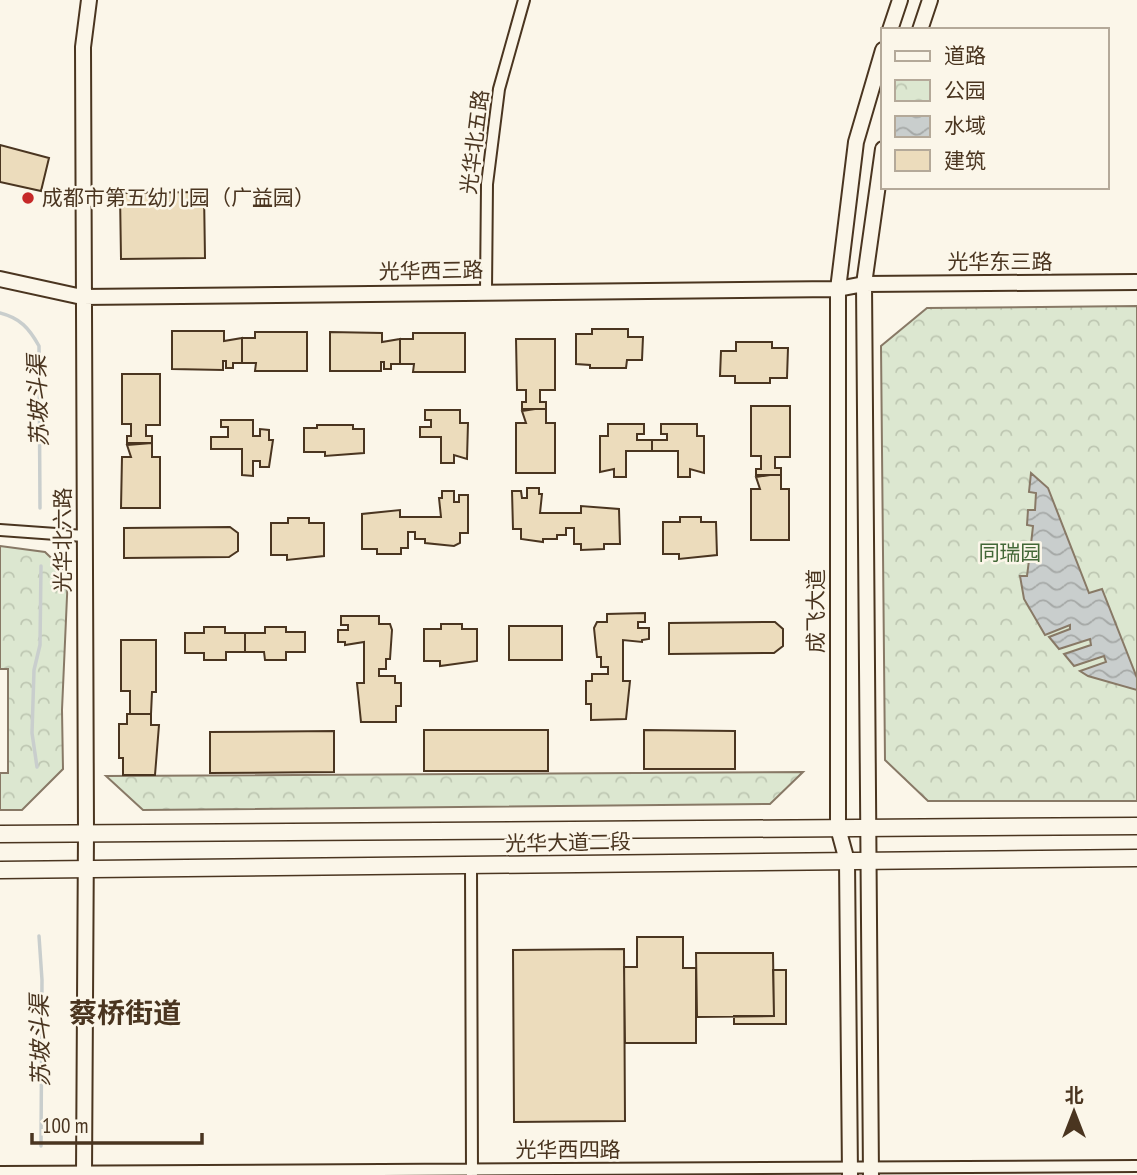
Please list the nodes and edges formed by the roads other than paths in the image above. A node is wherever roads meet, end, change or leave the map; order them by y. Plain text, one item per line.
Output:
1 (89, 0) edge
2 (524, 0) edge
3 (900, 0) edge
4 (930, 0) edge
5 (891, 28) edge
6 (921, 28) edge
7 (881, 57) edge
8 (881, 163) edge
9 (0, 279) edge
10 (1137, 282) edge
11 (864, 284) junction
12 (838, 289) junction
13 (486, 291) junction
14 (82, 297) junction
15 (0, 530) edge
16 (83, 537) junction
17 (1137, 826) edge
18 (838, 828) junction
19 (869, 828) junction
20 (86, 832) junction
21 (0, 834) edge
22 (1137, 858) edge
23 (847, 861) junction
24 (870, 861) junction
25 (471, 866) junction
26 (0, 870) edge
27 (85, 871) junction
28 (1137, 1166) edge
29 (0, 1172) edge
30 (472, 1172) edge
31 (850, 1172) edge
32 (871, 1172) edge
33 (84, 1173) edge

1 - 14 street, 光华北六路
2 - 13 street, 光华北五路
3 - 5 street
4 - 6 street
7 - 12 street, 成飞大道
8 - 11 street
9 - 14 street, 光华西三路
10 - 11 street, 光华东三路
11 - 12 street, 光华西三路
11 - 19 street
12 - 13 street, 光华西三路
12 - 18 street, 成飞大道
13 - 14 street, 光华西三路
14 - 16 street, 光华北六路
15 - 16 street
16 - 20 street, 光华北六路
17 - 19 main road, 光华大道二段
18 - 19 main road, 光华大道二段
18 - 20 main road, 光华大道二段
18 - 23 street, 成飞大道
19 - 24 street
20 - 21 main road, 光华大道二段
20 - 27 street, 光华北六路
22 - 24 main road, 光华大道二段
23 - 24 main road, 光华大道二段
23 - 25 main road, 光华大道二段
23 - 31 street, 成飞大道
24 - 32 street
25 - 27 main road, 光华大道二段
25 - 30 street
26 - 27 main road, 光华大道二段
27 - 33 street, 光华北六路
28 - 32 street, 光华西四路
29 - 33 street, 光华西四路
30 - 31 street, 光华西四路
30 - 33 street, 光华西四路
31 - 32 street, 光华西四路

